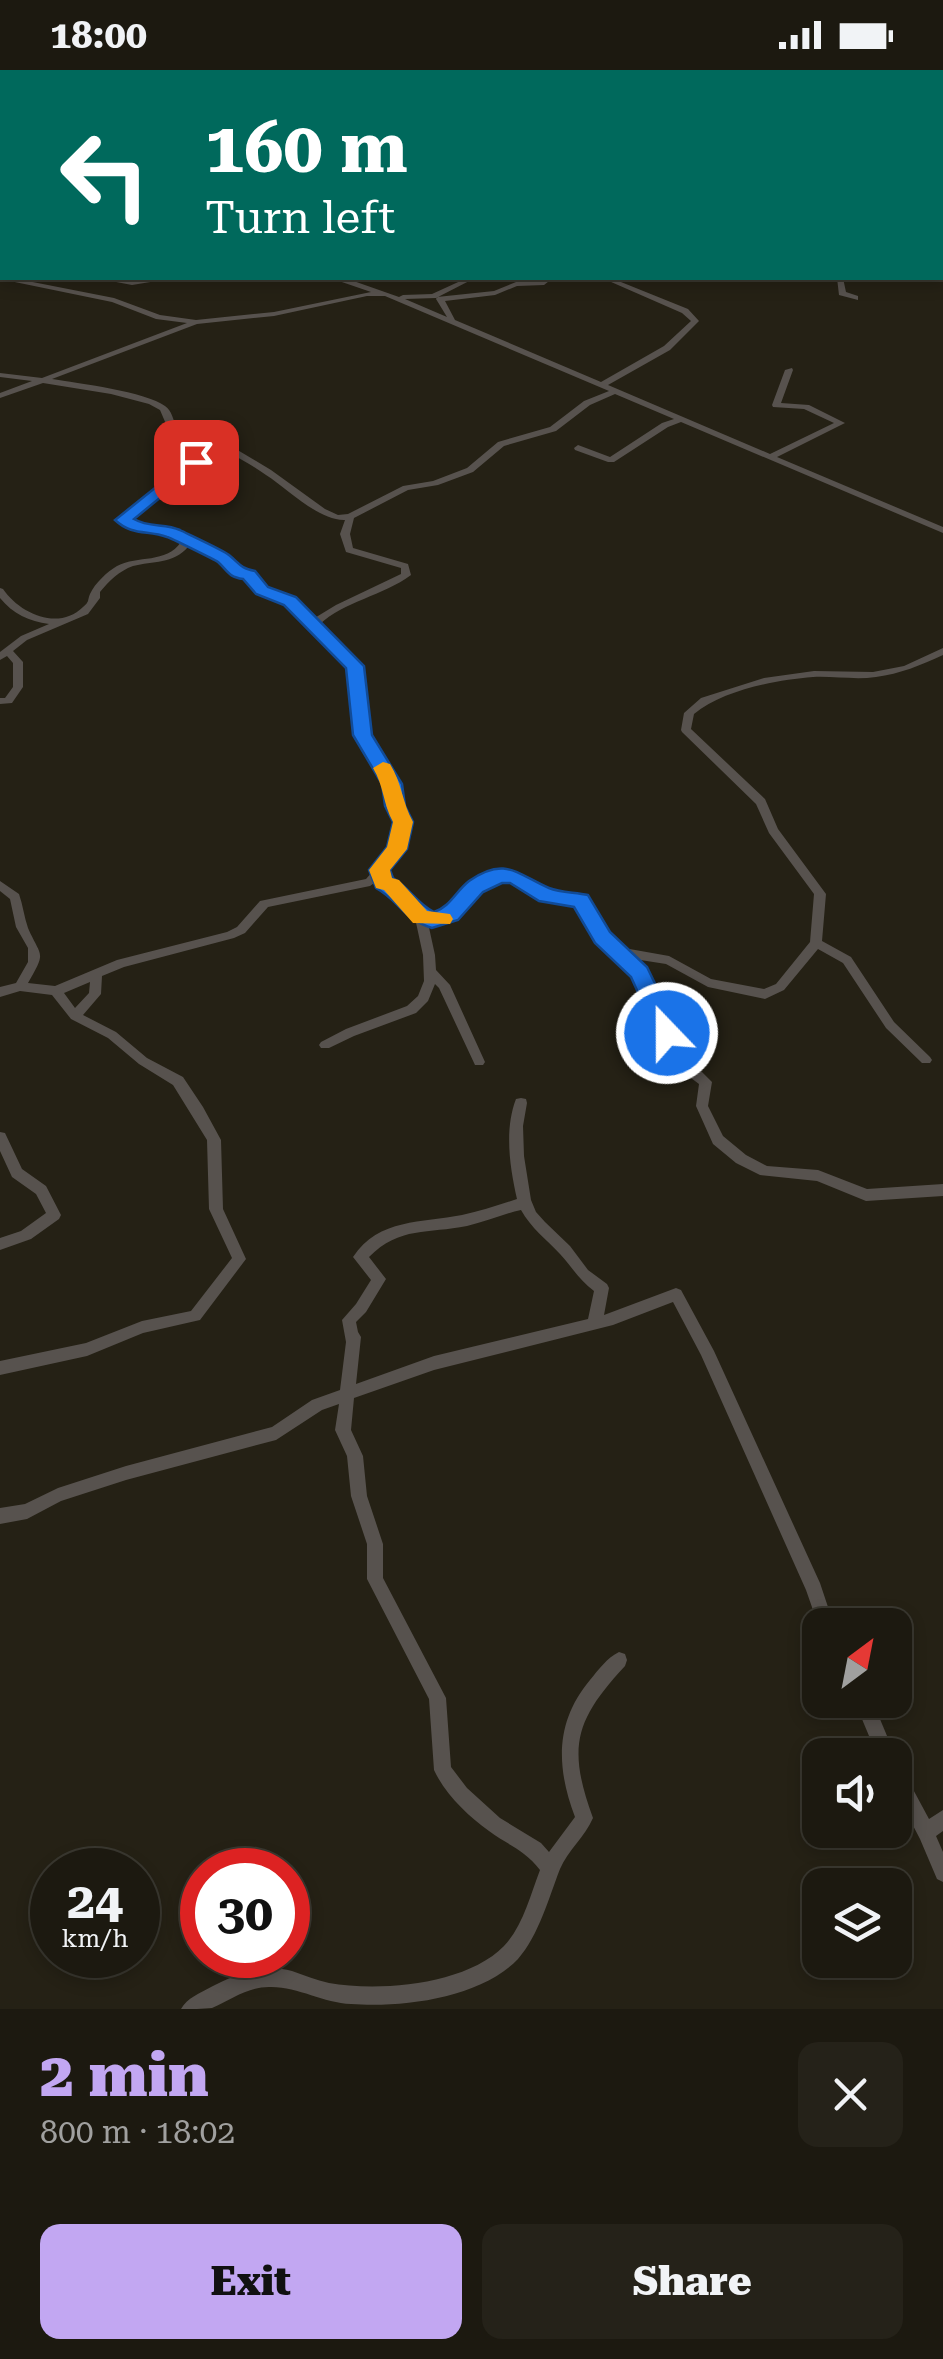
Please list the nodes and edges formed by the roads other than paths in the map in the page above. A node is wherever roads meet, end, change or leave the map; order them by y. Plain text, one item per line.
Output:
1 (17, 280) edge
2 (112, 280) edge
3 (155, 280) edge
4 (344, 280) edge
5 (468, 280) edge
6 (546, 280) edge
7 (611, 280) edge
8 (840, 280) edge
9 (386, 294) junction
10 (855, 298) dead end
11 (196, 322) junction
12 (457, 325) junction
13 (789, 370) dead end
14 (0, 375) edge
15 (46, 381) junction
16 (602, 385) junction
17 (616, 391) junction
18 (0, 396) edge
19 (682, 419) junction
20 (578, 448) dead end
21 (231, 450) junction
22 (772, 456) junction
23 (350, 516) junction
24 (943, 530) edge
25 (186, 542) junction
26 (0, 592) edge
27 (58, 622) junction
28 (313, 626) junction
29 (943, 651) edge
30 (4, 654) edge
31 (0, 701) edge
32 (380, 870) junction
33 (0, 885) edge
34 (421, 918) junction
35 (816, 944) junction
36 (622, 952) junction
37 (646, 957) junction
38 (430, 972) junction
39 (640, 972) junction
40 (96, 974) junction
41 (20, 986) junction
42 (56, 991) junction
43 (0, 992) edge
44 (74, 1016) junction
45 (325, 1046) dead end
46 (926, 1060) dead end
47 (479, 1062) dead end
48 (522, 1104) dead end
49 (0, 1137) edge
50 (943, 1190) edge
51 (525, 1203) junction
52 (0, 1244) edge
53 (595, 1322) junction
54 (0, 1368) edge
55 (351, 1391) junction
56 (0, 1516) edge
57 (820, 1608) edge
58 (618, 1660) dead end
59 (912, 1806) edge
60 (943, 1819) edge
61 (926, 1833) junction
62 (551, 1870) junction
63 (943, 1872) edge
64 (191, 2009) edge

1 - 11 street
2 - 3 street
4 - 9 street
5 - 9 street
6 - 12 street
7 - 16 street
8 - 10 street
9 - 11 street
9 - 12 street
11 - 15 street
12 - 16 street
13 - 22 street
14 - 15 street
15 - 18 street
15 - 21 street
16 - 17 street
17 - 19 street
17 - 23 street
19 - 20 street
19 - 22 street
21 - 23 street
21 - 25 street
22 - 24 street
23 - 28 street
25 - 27 street
25 - 28 street
26 - 27 street
27 - 30 street
28 - 32 street
29 - 35 street
30 - 31 street
32 - 34 street
32 - 40 street
33 - 41 street
34 - 36 street
34 - 38 street
35 - 37 street
35 - 46 street
36 - 37 street
36 - 39 street
37 - 39 street
38 - 45 street
38 - 47 street
39 - 50 street
40 - 42 street
40 - 44 street
41 - 42 street
41 - 43 street
42 - 44 street
44 - 54 street
48 - 51 street
49 - 52 street
51 - 53 street
51 - 55 street
53 - 55 street
53 - 57 street
55 - 56 street
55 - 62 street
58 - 62 street
59 - 61 street
60 - 61 street
61 - 63 street
62 - 64 street

